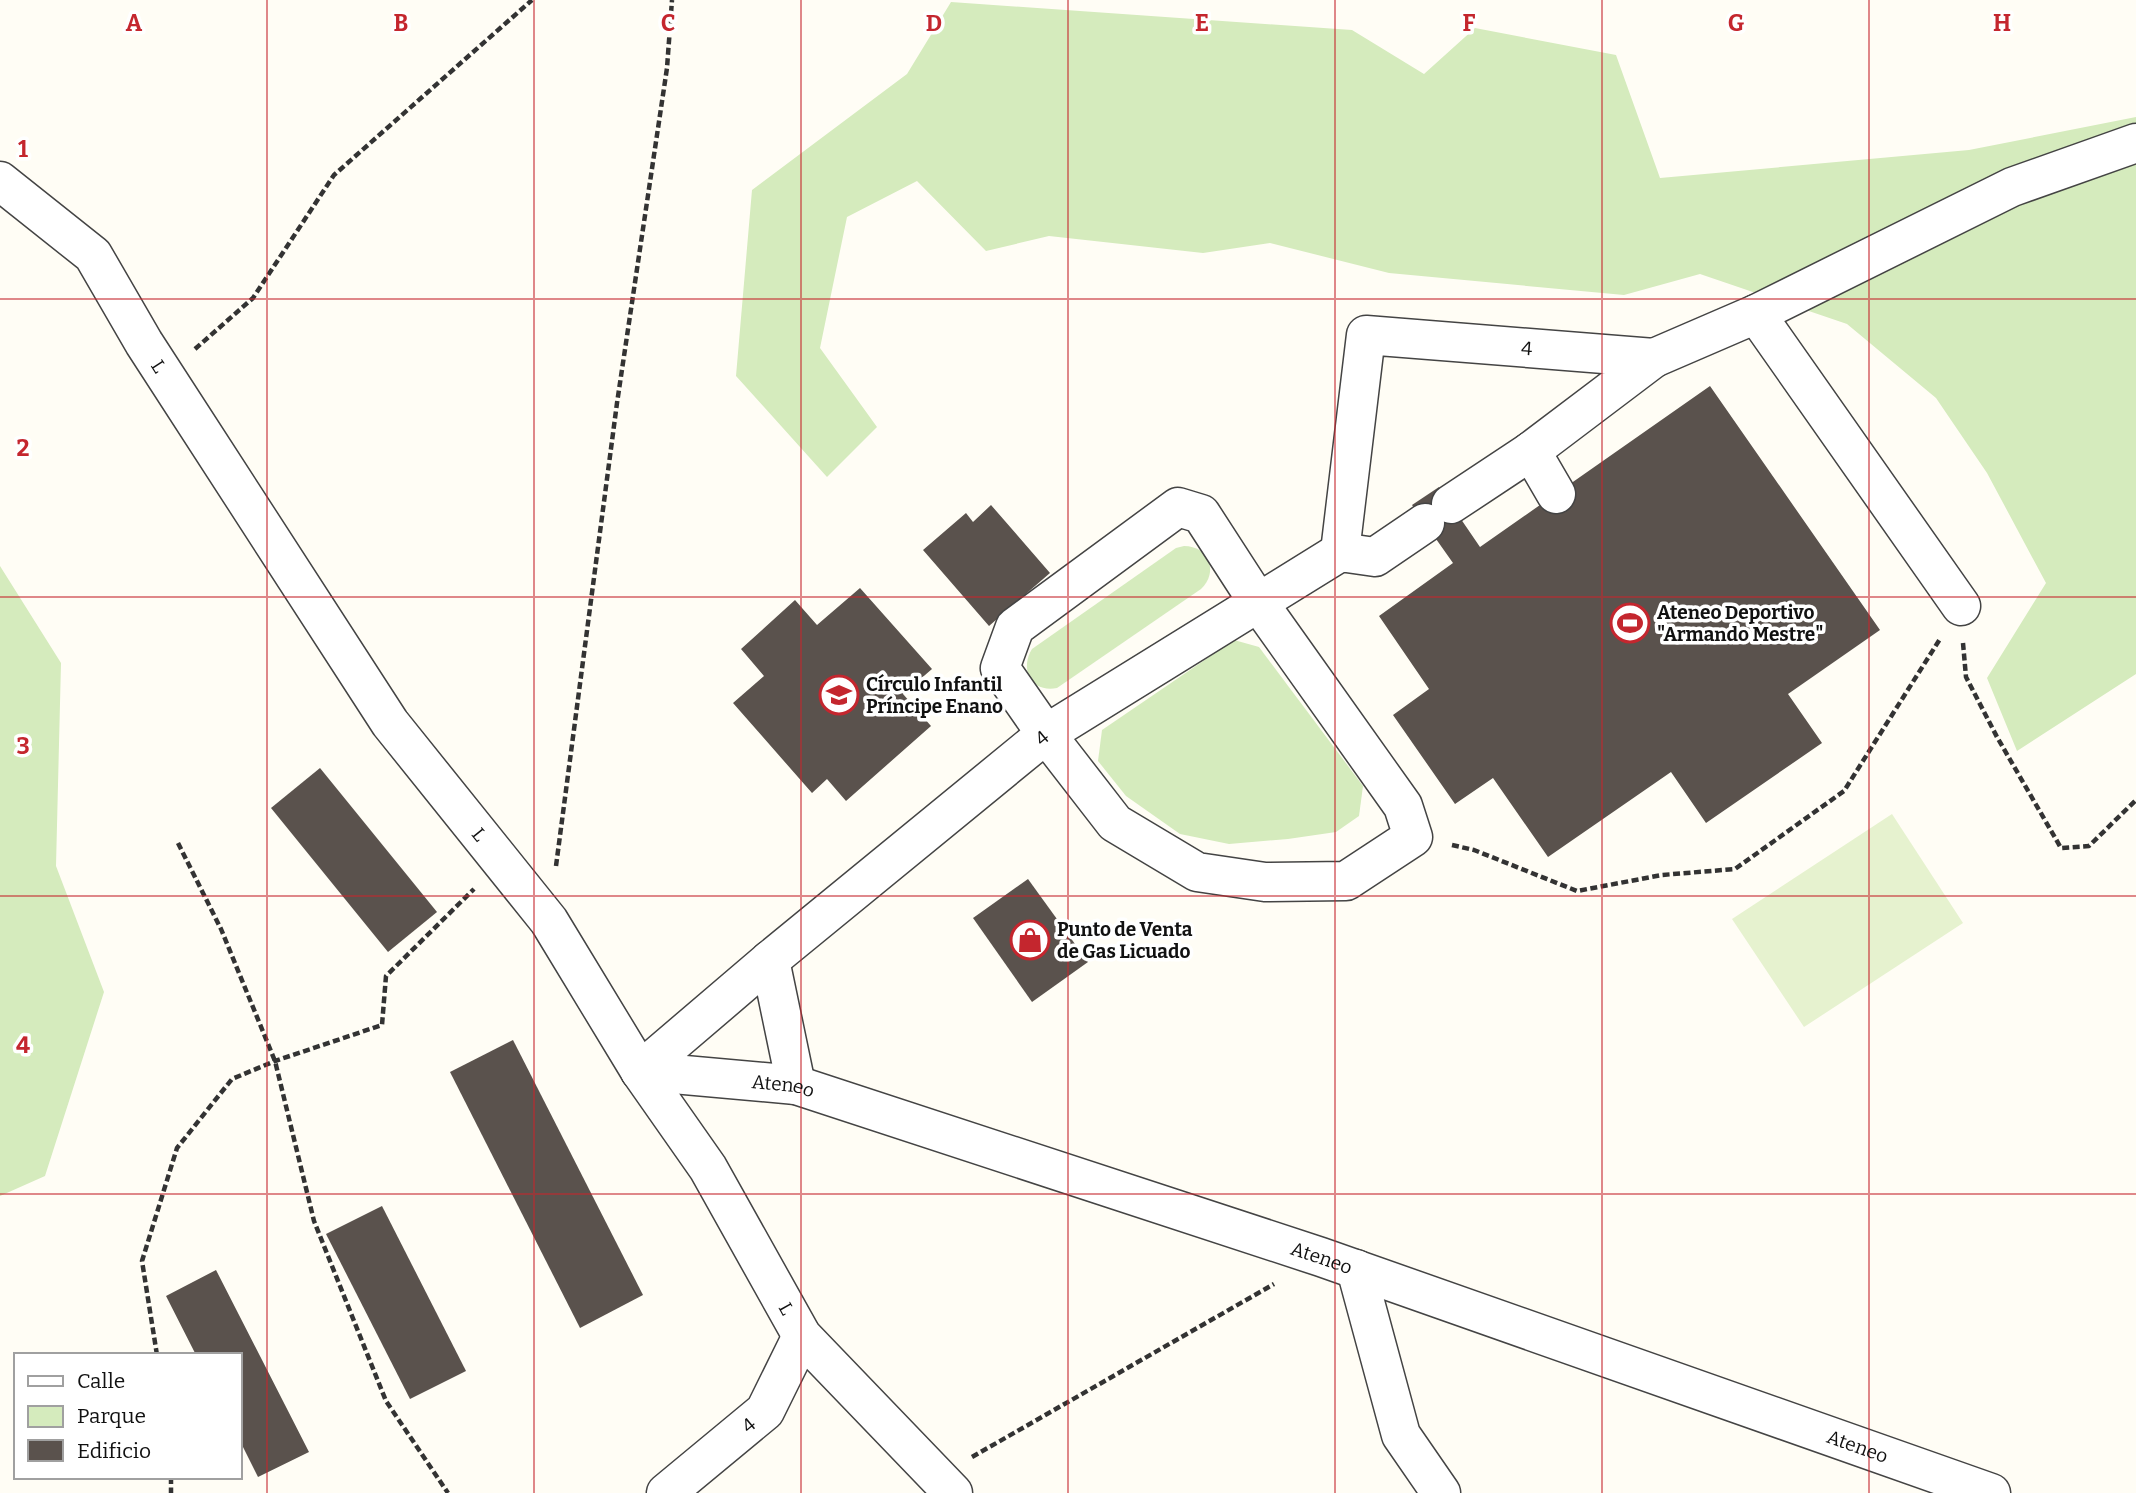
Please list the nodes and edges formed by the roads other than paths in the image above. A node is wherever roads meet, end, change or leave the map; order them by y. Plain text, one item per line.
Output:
1 (2136, 143) edge
2 (0, 181) edge
3 (1756, 314) junction
4 (1654, 358) junction
5 (1531, 451) junction
6 (1556, 494) dead end
7 (1340, 552) junction
8 (1258, 602) junction
9 (1961, 606) road end
10 (1046, 734) junction
11 (770, 960) junction
12 (640, 1071) junction
13 (796, 1085) junction
14 (1338, 1263) junction
15 (802, 1336) junction
16 (945, 1485) edge
17 (666, 1493) edge
18 (1441, 1493) edge
19 (1991, 1493) edge

1 - 3 street
2 - 12 street, L
3 - 4 street
3 - 9 street
4 - 5 street
4 - 7 street, 4
5 - 6 street
5 - 7 street
7 - 8 street, 4
8 - 10 street, 4
8 - 10 street
8 - 10 street
10 - 11 street, 4
11 - 12 street, 4
11 - 13 street
12 - 13 street, Ateneo
12 - 15 street, L
13 - 14 street, Ateneo
14 - 18 street
14 - 19 street, Ateneo
15 - 16 street, L
15 - 17 street, 4

